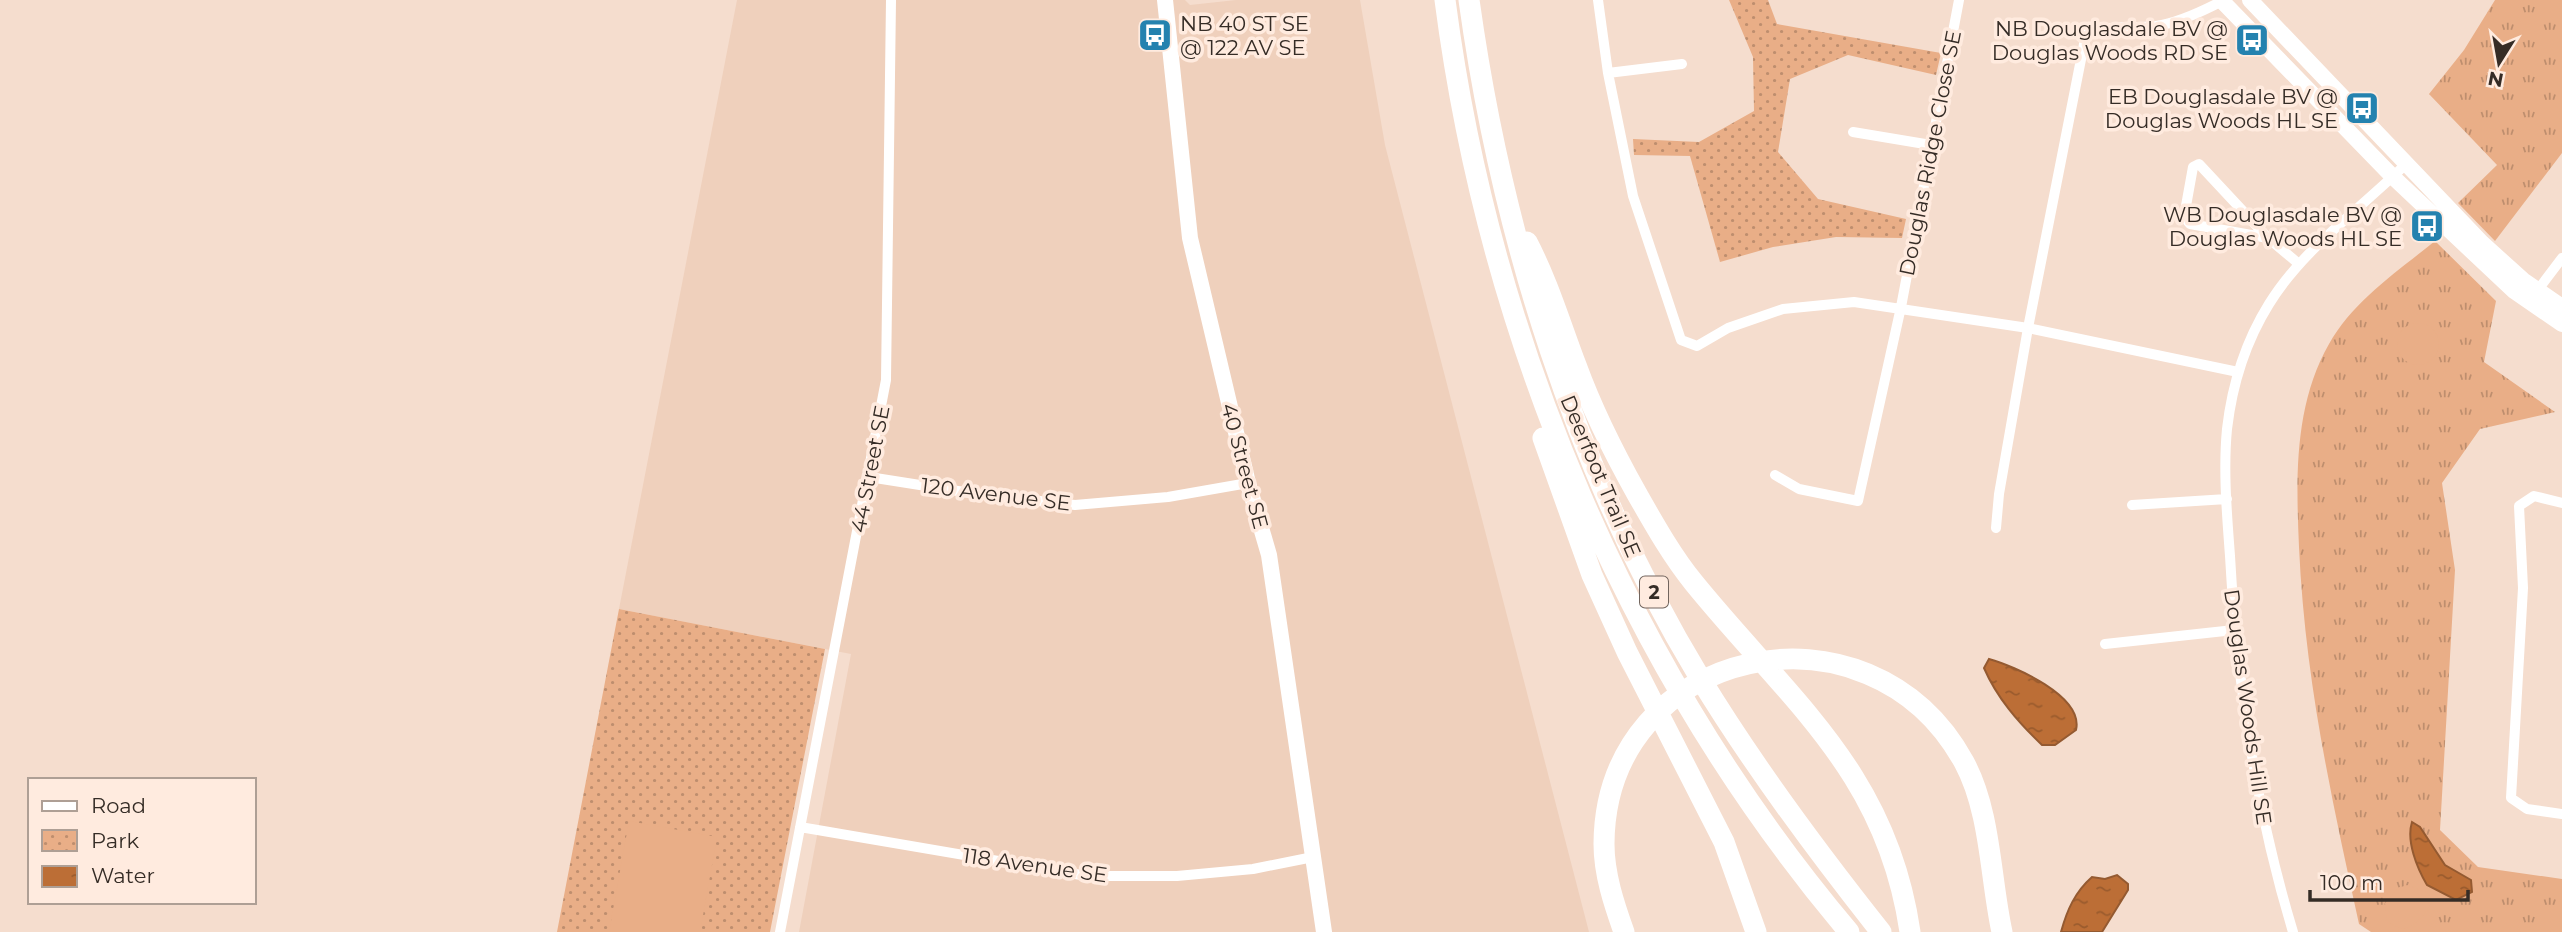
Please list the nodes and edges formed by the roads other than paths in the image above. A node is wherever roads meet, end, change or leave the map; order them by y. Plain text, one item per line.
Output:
1 (891, 0) edge
2 (1165, 0) edge
3 (1443, 0) edge
4 (1469, 0) edge
5 (1598, 0) edge
6 (1959, 0) edge
7 (2222, 0) edge
8 (2250, 0) edge
9 (1682, 64) dead end
10 (1608, 73) junction
11 (1853, 132) dead end
12 (1931, 145) junction
13 (2406, 164) junction
14 (2393, 177) junction
15 (1509, 210) junction
16 (2268, 238) junction
17 (2562, 258) edge
18 (2299, 264) junction
19 (1506, 291) junction
20 (2533, 296) junction
21 (1901, 307) junction
22 (2562, 307) edge
23 (2562, 324) edge
24 (2028, 328) junction
25 (2238, 372) junction
26 (1775, 475) dead end
27 (869, 477) junction
28 (1248, 483) junction
29 (2227, 499) junction
30 (2562, 503) edge
31 (2132, 505) dead end
32 (1996, 528) dead end
33 (2234, 631) junction
34 (2105, 644) dead end
35 (2562, 814) edge
36 (800, 827) junction
37 (1313, 857) junction
38 (780, 932) edge
39 (1324, 932) edge
40 (1624, 932) edge
41 (1756, 932) edge
42 (1849, 932) edge
43 (1881, 932) edge
44 (1910, 932) edge
45 (2002, 932) edge
46 (2293, 932) edge

1 - 27 street, 44 Street SE
2 - 28 street, 40 Street SE
3 - 19 highway, Deerfoot Trail SE / 2
4 - 15 highway, Deerfoot Trail SE / 2
5 - 10 street
6 - 12 street, Douglas Ridge Close SE
7 - 14 street
7 - 24 street
8 - 13 street
9 - 10 street
10 - 21 street
11 - 12 street
12 - 21 street, Douglas Ridge Close SE
13 - 14 street, Douglas Woods Hill SE
13 - 20 street
14 - 18 street, Douglas Woods Hill SE
14 - 20 street
15 - 43 highway, Deerfoot Trail SE / 2
15 - 44 highway
16 - 16 street
16 - 18 street
17 - 20 street
18 - 25 street, Douglas Woods Hill SE
19 - 41 highway
19 - 42 highway, Deerfoot Trail SE / 2
20 - 22 street
20 - 23 street
21 - 24 street
21 - 26 street, Douglas Ridge Close SE
24 - 25 street
24 - 32 street
25 - 29 street, Douglas Woods Hill SE
27 - 28 street, 120 Avenue SE
27 - 36 street, 44 Street SE
28 - 37 street, 40 Street SE
29 - 31 street
29 - 33 street, Douglas Woods Hill SE
30 - 35 street
33 - 34 street
33 - 46 street, Douglas Woods Hill SE
36 - 37 street, 118 Avenue SE
36 - 38 street, 44 Street SE
37 - 39 street, 40 Street SE
40 - 45 highway

